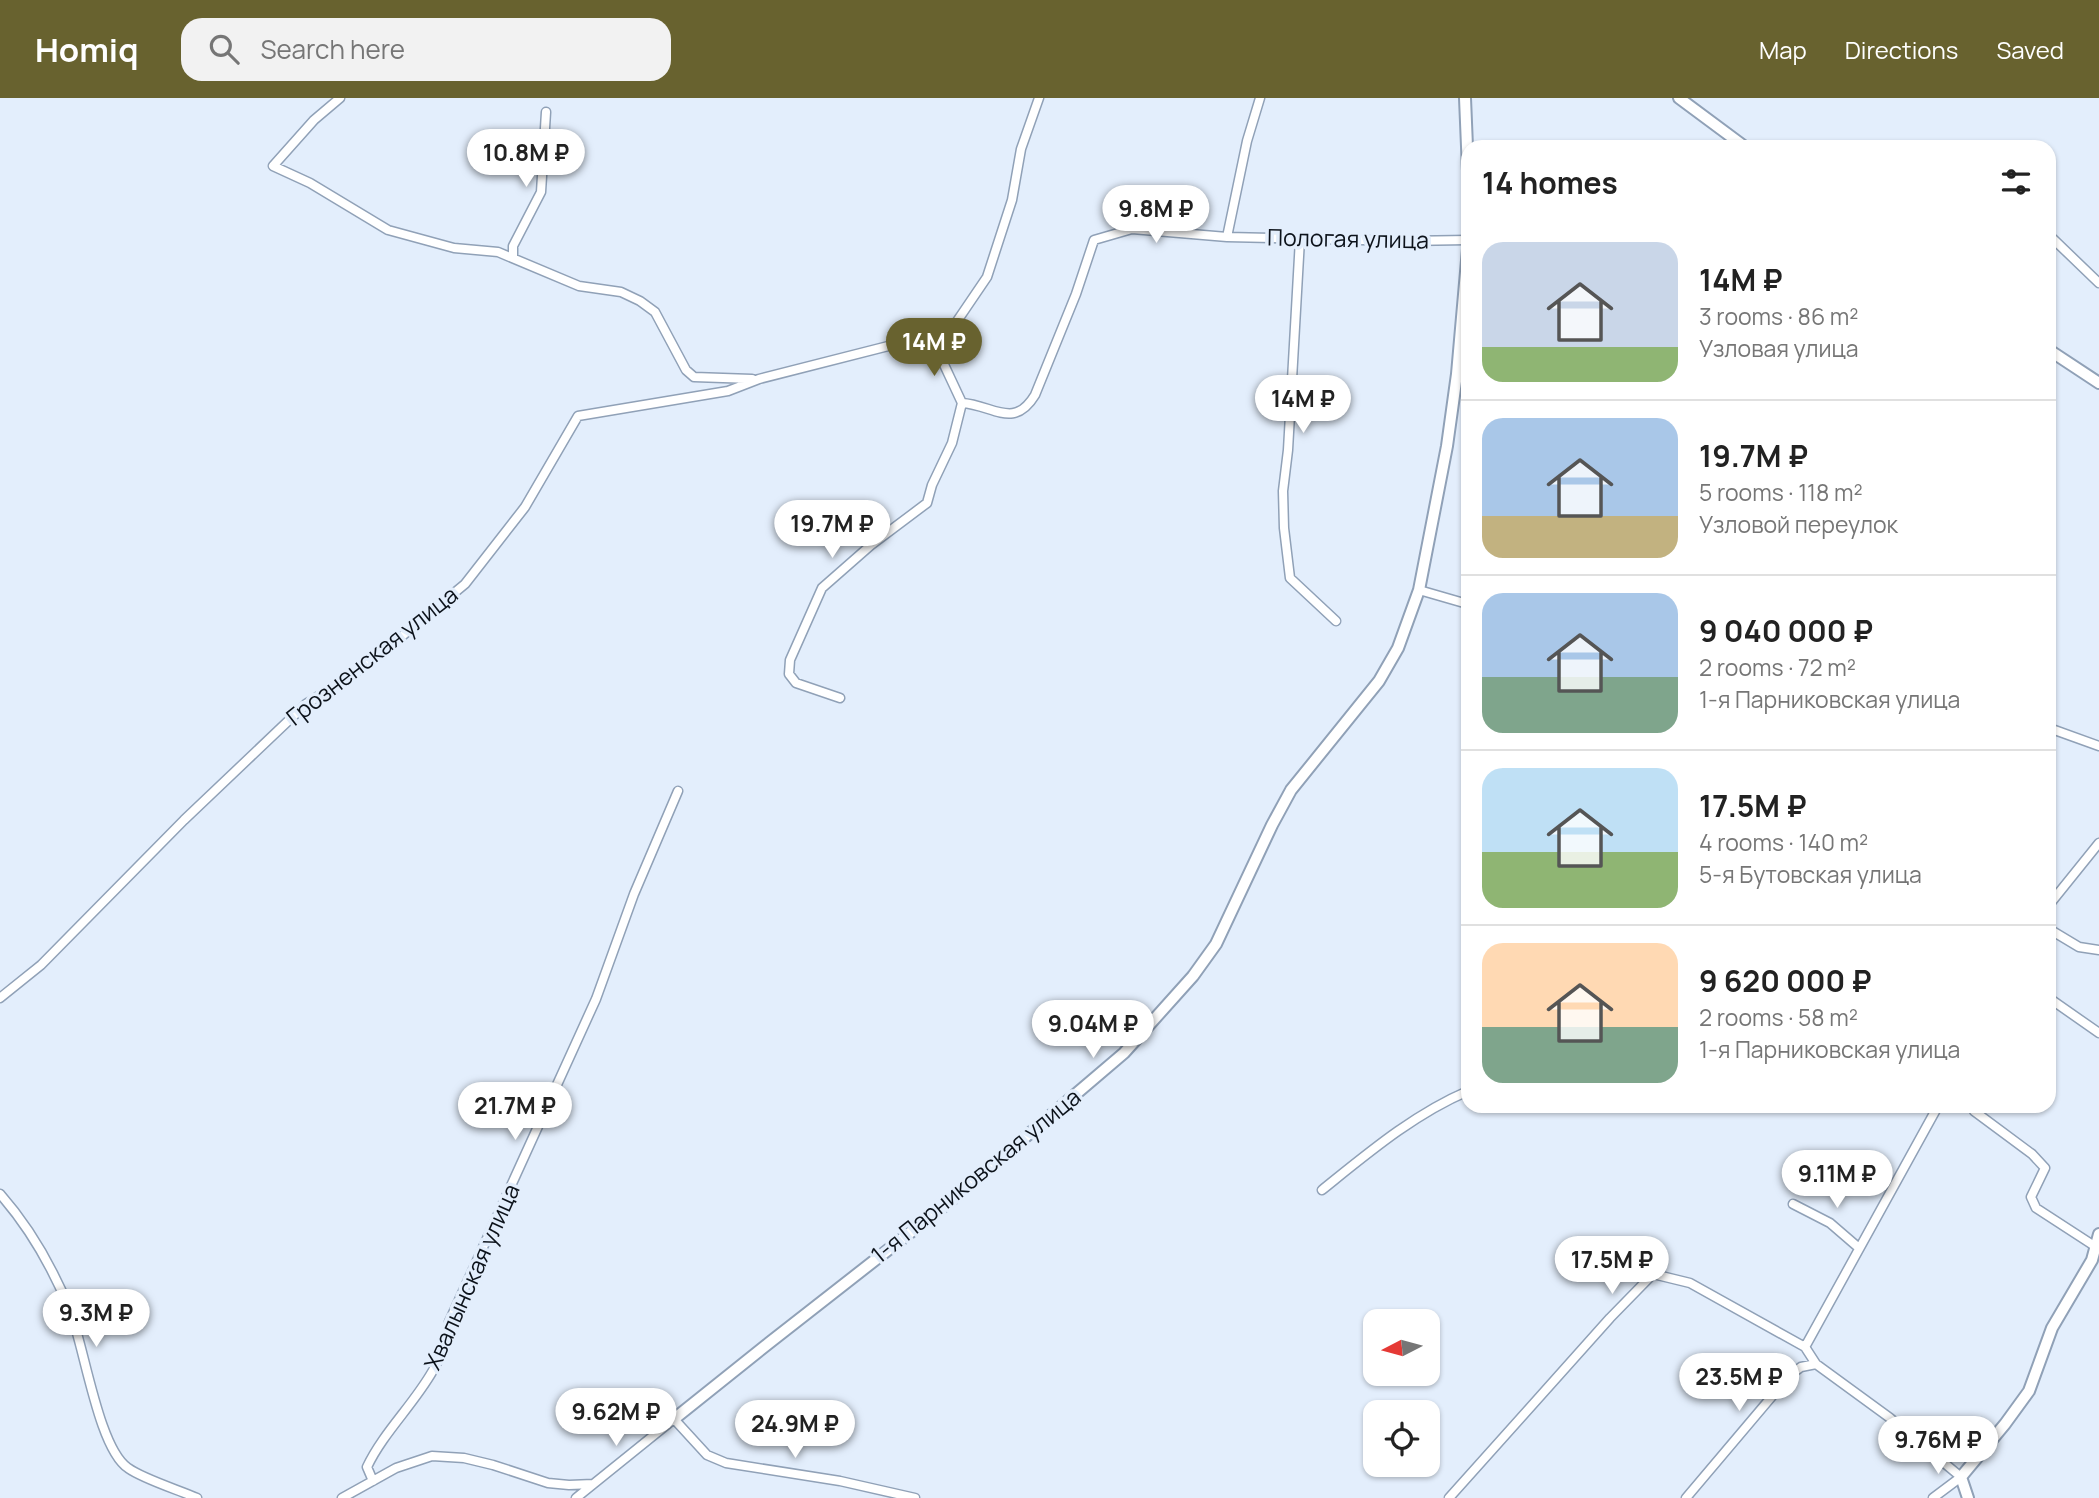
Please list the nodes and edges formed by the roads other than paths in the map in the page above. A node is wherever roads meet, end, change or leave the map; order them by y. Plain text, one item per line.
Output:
1 (340, 98) edge
2 (1039, 98) edge
3 (1260, 98) edge
4 (1465, 98) edge
5 (1679, 98) edge
6 (546, 112) dead end
7 (1467, 140) edge
8 (1736, 140) edge
9 (1227, 237) junction
10 (1300, 239) junction
11 (1461, 240) edge
12 (2056, 242) edge
13 (513, 258) junction
14 (2099, 284) edge
15 (1461, 329) edge
16 (933, 341) junction
17 (2056, 355) edge
18 (759, 379) junction
19 (2099, 383) edge
20 (962, 403) junction
21 (1419, 590) junction
22 (1461, 601) edge
23 (1336, 621) dead end
24 (840, 698) dead end
25 (2056, 731) edge
26 (2099, 746) edge
27 (678, 791) dead end
28 (2099, 843) edge
29 (2056, 896) edge
30 (2056, 933) edge
31 (2099, 950) edge
32 (0, 998) edge
33 (2056, 1003) edge
34 (2099, 1033) edge
35 (1461, 1094) edge
36 (1934, 1113) edge
37 (1976, 1113) edge
38 (1322, 1190) dead end
39 (0, 1194) edge
40 (1793, 1204) dead end
41 (2099, 1234) edge
42 (2096, 1247) junction
43 (1859, 1248) junction
44 (2096, 1262) edge
45 (1805, 1347) junction
46 (1816, 1364) junction
47 (674, 1419) junction
48 (1961, 1477) junction
49 (373, 1481) junction
50 (593, 1484) junction
51 (197, 1498) edge
52 (342, 1498) edge
53 (576, 1498) edge
54 (915, 1498) edge
55 (1449, 1498) edge
56 (1686, 1498) edge
57 (1933, 1498) edge
58 (1968, 1498) edge

1 - 13 street
2 - 16 street
3 - 9 street
4 - 7 street
5 - 8 street
6 - 13 street
9 - 10 street, Пологая улица
9 - 20 street, Пологая улица
10 - 11 street, Пологая улица
10 - 23 street
12 - 14 street
13 - 18 street
15 - 21 street, 1-я Парниковская улица
16 - 18 street
16 - 20 street
17 - 19 street
18 - 32 street, Грозненская улица
20 - 24 street
21 - 22 street
21 - 47 street, 1-я Парниковская улица
25 - 26 street
27 - 49 street, Хвалынская улица
28 - 29 street
30 - 31 street
33 - 34 street
35 - 38 street
36 - 43 street
37 - 42 street
39 - 51 street
40 - 43 street
41 - 42 street
42 - 44 street
43 - 45 street
44 - 48 street
45 - 46 street
45 - 55 street
46 - 48 street
46 - 56 street
47 - 50 street
47 - 54 street
48 - 57 street
48 - 58 street
49 - 50 street
49 - 52 street
50 - 53 street

